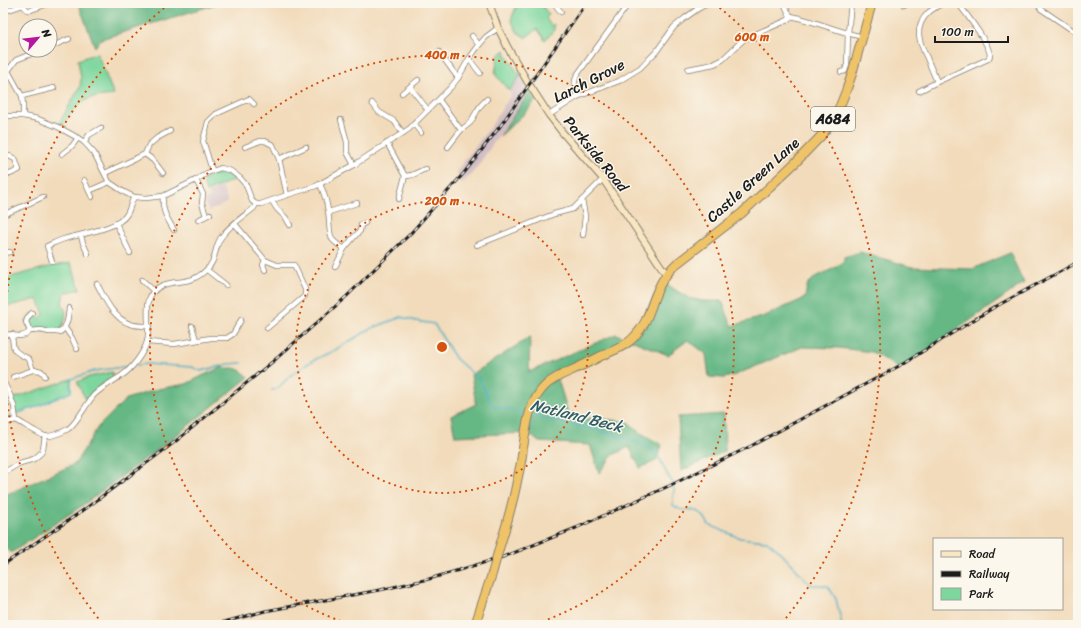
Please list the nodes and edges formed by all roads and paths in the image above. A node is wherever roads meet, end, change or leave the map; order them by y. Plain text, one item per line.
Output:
1 (50, 3) edge
2 (489, 3) edge
3 (554, 3) edge
4 (629, 3) edge
5 (692, 3) edge
6 (710, 3) edge
7 (784, 3) edge
8 (851, 3) edge
9 (872, 3) edge
10 (942, 3) edge
11 (958, 3) edge
12 (1036, 3) edge
13 (23, 4) edge
14 (699, 8) junction
15 (3, 12) edge
16 (561, 12) dead end
17 (791, 16) junction
18 (498, 28) junction
19 (848, 33) junction
20 (1078, 34) edge
21 (472, 36) dead end
22 (862, 37) junction
23 (69, 39) dead end
24 (58, 43) edge
25 (479, 45) junction
26 (439, 52) dead end
27 (21, 58) edge
28 (469, 59) junction
29 (3, 68) edge
30 (688, 69) dead end
31 (8, 71) junction
32 (841, 72) dead end
33 (480, 73) dead end
34 (458, 78) junction
35 (418, 80) dead end
36 (938, 82) junction
37 (410, 87) junction
38 (54, 88) dead end
39 (919, 91) dead end
40 (402, 93) dead end
41 (22, 96) junction
42 (577, 97) junction
43 (487, 99) dead end
44 (438, 100) junction
45 (372, 103) dead end
46 (254, 104) dead end
47 (428, 110) junction
48 (3, 116) edge
49 (23, 116) junction
50 (549, 116) junction
51 (341, 120) dead end
52 (414, 124) junction
53 (101, 128) dead end
54 (461, 130) junction
55 (170, 131) dead end
56 (403, 133) junction
57 (421, 133) dead end
58 (78, 138) junction
59 (84, 142) junction
60 (387, 144) junction
61 (245, 147) dead end
62 (306, 147) dead end
63 (448, 147) dead end
64 (62, 154) dead end
65 (145, 154) junction
66 (3, 156) edge
67 (279, 159) junction
68 (354, 165) junction
69 (426, 169) dead end
70 (212, 170) junction
71 (163, 173) dead end
72 (10, 174) dead end
73 (105, 174) junction
74 (405, 176) junction
75 (84, 180) dead end
76 (196, 180) junction
77 (603, 180) junction
78 (109, 182) junction
79 (320, 184) junction
80 (89, 191) junction
81 (287, 195) junction
82 (163, 196) junction
83 (44, 197) dead end
84 (92, 197) dead end
85 (134, 197) junction
86 (399, 199) dead end
87 (582, 200) junction
88 (272, 201) junction
89 (357, 203) dead end
90 (256, 204) junction
91 (329, 212) junction
92 (3, 215) edge
93 (198, 220) dead end
94 (116, 223) junction
95 (365, 223) dead end
96 (235, 224) junction
97 (290, 225) dead end
98 (174, 230) dead end
99 (583, 235) dead end
100 (81, 236) junction
101 (477, 245) dead end
102 (344, 249) junction
103 (10, 252) dead end
104 (3, 253) edge
105 (130, 253) dead end
106 (88, 254) dead end
107 (265, 260) junction
108 (52, 261) dead end
109 (335, 267) dead end
110 (207, 270) junction
111 (265, 270) dead end
112 (666, 274) junction
113 (142, 280) dead end
114 (226, 285) dead end
115 (105, 287) dead end
116 (154, 291) junction
117 (69, 308) dead end
118 (32, 314) dead end
119 (240, 320) dead end
120 (149, 326) junction
121 (192, 326) dead end
122 (65, 328) junction
123 (267, 328) dead end
124 (30, 331) junction
125 (3, 334) edge
126 (12, 334) junction
127 (196, 340) junction
128 (147, 342) junction
129 (77, 349) dead end
130 (34, 370) junction
131 (45, 376) dead end
132 (13, 377) dead end
133 (3, 381) edge
134 (16, 418) junction
135 (3, 423) edge
136 (45, 436) junction
137 (3, 472) edge
138 (476, 625) edge

1 - 13 street
2 - 18 street, Parkside Road
3 - 16 street
4 - 42 street
5 - 14 street
6 - 14 street, Larch Grove
7 - 17 street
8 - 19 street
9 - 22 highway, Castle Green Lane / A684
10 - 36 street
11 - 36 street
12 - 20 street
13 - 15 street
14 - 42 street, Larch Grove
17 - 19 street
17 - 30 street
18 - 25 street
18 - 50 street, Parkside Road
19 - 22 street
19 - 32 street
21 - 25 street
22 - 112 highway, Castle Green Lane / A684
23 - 24 street
25 - 28 street
26 - 34 street
27 - 31 street
28 - 33 street
28 - 34 street
29 - 31 street
31 - 41 street
34 - 44 street
35 - 37 street
36 - 39 street
37 - 40 street
37 - 47 street
38 - 41 street
41 - 49 street
42 - 50 street, Larch Grove
43 - 54 street
44 - 47 street
44 - 54 street
45 - 56 street
46 - 70 street
47 - 52 street
48 - 49 street
49 - 58 street
50 - 77 street, Parkside Road
51 - 68 street
52 - 56 street
52 - 57 street
53 - 59 street
54 - 63 street
55 - 65 street
56 - 60 street
58 - 59 street
58 - 64 street
59 - 73 street
60 - 68 street
60 - 74 street
61 - 67 street
62 - 67 street
65 - 71 street
65 - 73 street
66 - 72 street
67 - 81 street
68 - 79 street
69 - 74 street
70 - 76 street
70 - 90 street
73 - 78 street
74 - 86 street
75 - 80 street
76 - 82 street
76 - 93 street
77 - 87 street
77 - 112 street, Parkside Road
78 - 80 street
78 - 85 street
79 - 81 street
79 - 91 street
80 - 84 street
81 - 88 street
82 - 85 street
82 - 98 street
83 - 92 street
85 - 94 street
87 - 99 street
87 - 101 street
88 - 90 street
88 - 97 street
89 - 91 street
90 - 96 street
91 - 102 street
94 - 100 street
94 - 105 street
95 - 102 street
96 - 107 street
96 - 110 street
100 - 106 street
100 - 108 street
102 - 109 street
103 - 104 street
107 - 111 street
107 - 123 street
110 - 114 street
110 - 116 street
112 - 138 highway, A684, bridge
113 - 116 street
115 - 120 street
116 - 120 street
117 - 122 street
118 - 124 street
119 - 127 street
120 - 128 street
121 - 127 street
122 - 124 street
122 - 129 street
124 - 126 street
125 - 126 street
126 - 130 street
127 - 128 street
128 - 136 street
130 - 131 street
130 - 132 street
133 - 134 street
134 - 135 street
134 - 136 street
136 - 137 street

